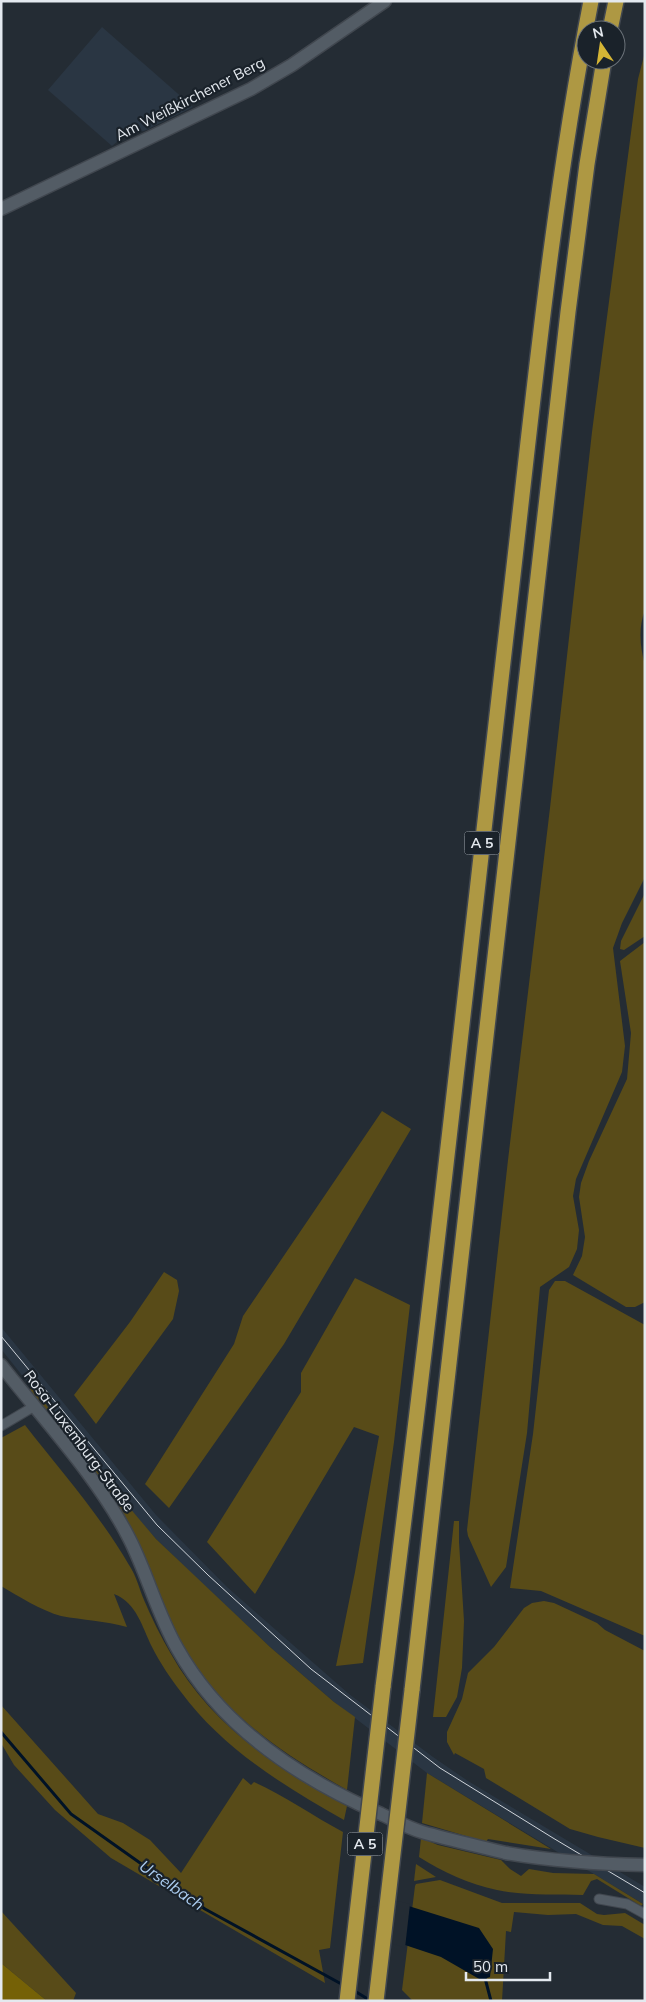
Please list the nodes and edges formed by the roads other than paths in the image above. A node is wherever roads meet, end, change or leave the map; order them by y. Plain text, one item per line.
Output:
1 (384, 1) edge
2 (590, 1) edge
3 (616, 1) edge
4 (612, 20) edge
5 (602, 70) edge
6 (1, 209) edge
7 (1, 1365) edge
8 (33, 1407) junction
9 (1, 1426) edge
10 (645, 1865) edge
11 (599, 1899) dead end
12 (645, 1914) edge
13 (347, 2001) edge
14 (376, 2001) edge

1 - 6 main road, Am Weißkirchener Berg
2 - 13 highway, A 5, bridge
3 - 4 highway
5 - 14 highway, A 5, bridge
7 - 8 main road, Rosa-Luxemburg-Straße
8 - 9 street
8 - 10 main road, Rosa-Luxemburg-Straße, bridge
11 - 12 street

